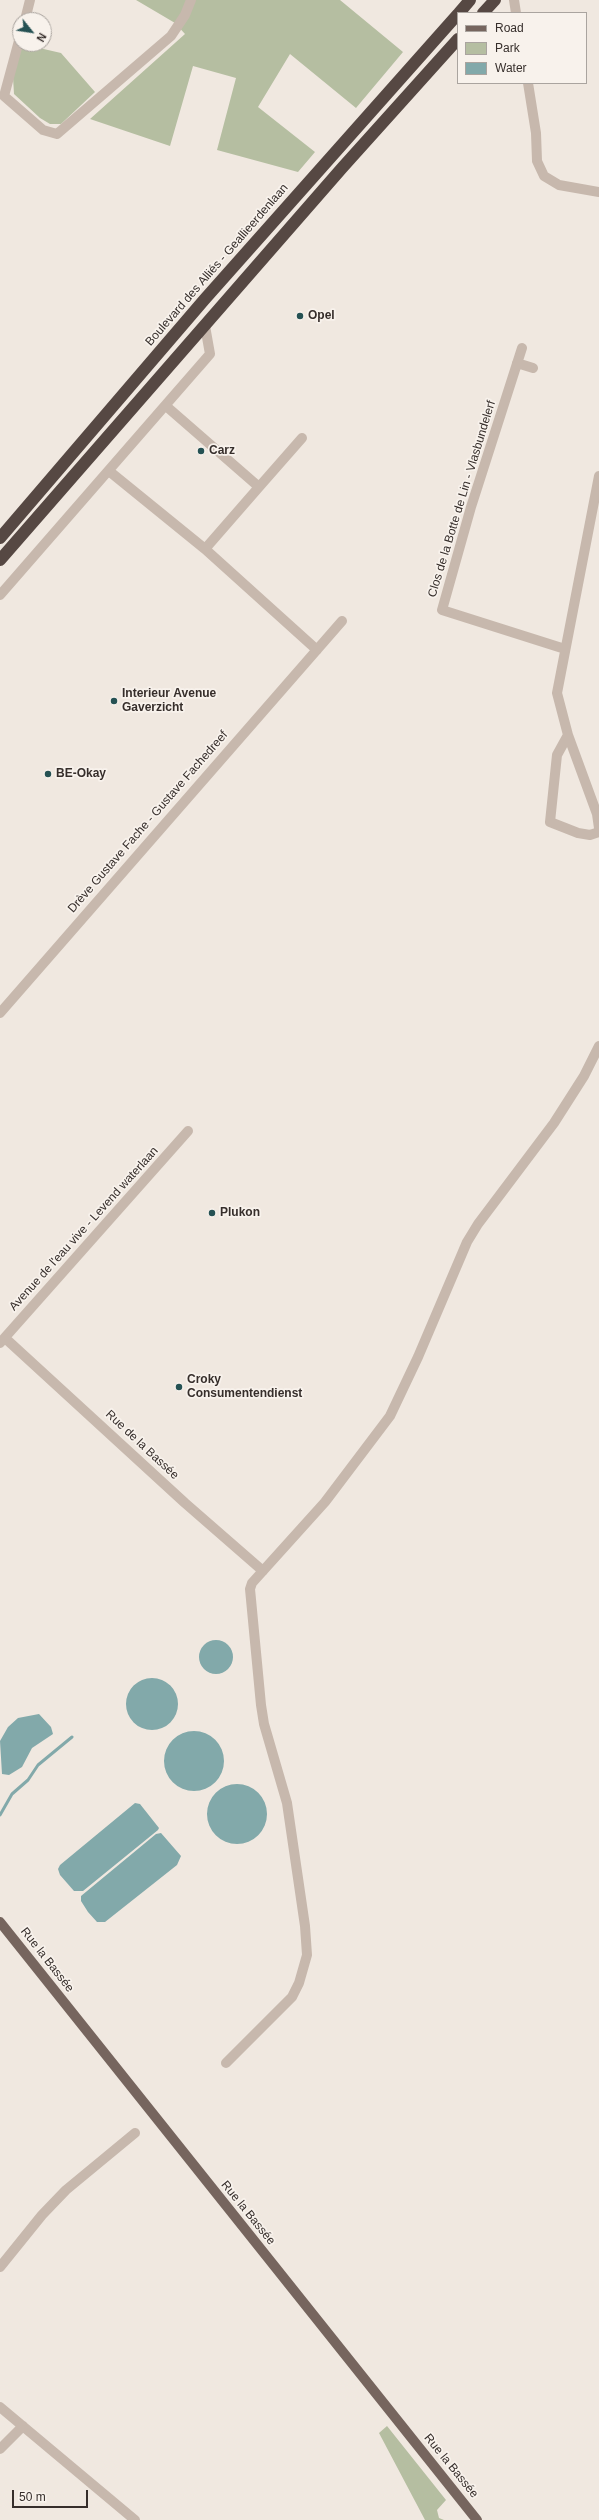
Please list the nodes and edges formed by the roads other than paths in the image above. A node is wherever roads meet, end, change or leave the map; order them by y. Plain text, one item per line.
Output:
1 (30, 0) edge
2 (191, 0) edge
3 (470, 0) edge
4 (495, 0) edge
5 (514, 0) edge
6 (27, 12) edge
7 (459, 12) edge
8 (484, 12) edge
9 (516, 12) edge
10 (457, 14) edge
11 (457, 40) edge
12 (16, 52) edge
13 (528, 84) edge
14 (599, 192) edge
15 (205, 326) junction
16 (522, 348) dead end
17 (517, 363) junction
18 (533, 368) dead end
19 (166, 406) junction
20 (302, 438) dead end
21 (110, 471) junction
22 (599, 476) edge
23 (259, 487) junction
24 (0, 538) edge
25 (205, 549) junction
26 (0, 560) edge
27 (0, 595) edge
28 (342, 621) dead end
29 (565, 649) junction
30 (317, 650) junction
31 (568, 735) junction
32 (599, 828) edge
33 (599, 832) edge
34 (0, 1013) edge
35 (599, 1046) edge
36 (188, 1131) dead end
37 (3, 1340) edge
38 (263, 1570) junction
39 (0, 1922) edge
40 (226, 2063) dead end
41 (135, 2133) dead end
42 (0, 2267) edge
43 (0, 2406) edge
44 (23, 2426) junction
45 (0, 2449) edge
46 (135, 2520) edge
47 (477, 2520) edge

1 - 6 street
2 - 12 street
3 - 7 highway, Boulevard des Alliés - Geallieerdenlaan
4 - 8 highway
5 - 9 street
10 - 24 highway, Boulevard des Alliés - Geallieerdenlaan
11 - 15 highway
13 - 14 street
15 - 19 street
15 - 26 highway
16 - 17 street, Clos de la Botte de Lin - Vlasbundelerf
17 - 18 street
17 - 29 street, Clos de la Botte de Lin - Vlasbundelerf
19 - 21 street
19 - 23 street
20 - 23 street
21 - 25 street
21 - 27 street
22 - 29 street
23 - 25 street
25 - 30 street
28 - 30 street, Drève Gustave Fache - Gustave Fachedreef
29 - 31 street
30 - 34 street, Drève Gustave Fache - Gustave Fachedreef
31 - 32 street
31 - 33 street
35 - 38 street
36 - 37 street, Avenue de l'eau vive - Levend waterlaan
37 - 38 street, Rue de la Bassée
38 - 40 street
39 - 47 main road, Rue la Bassée
41 - 42 street
43 - 44 street
44 - 45 street
44 - 46 street

